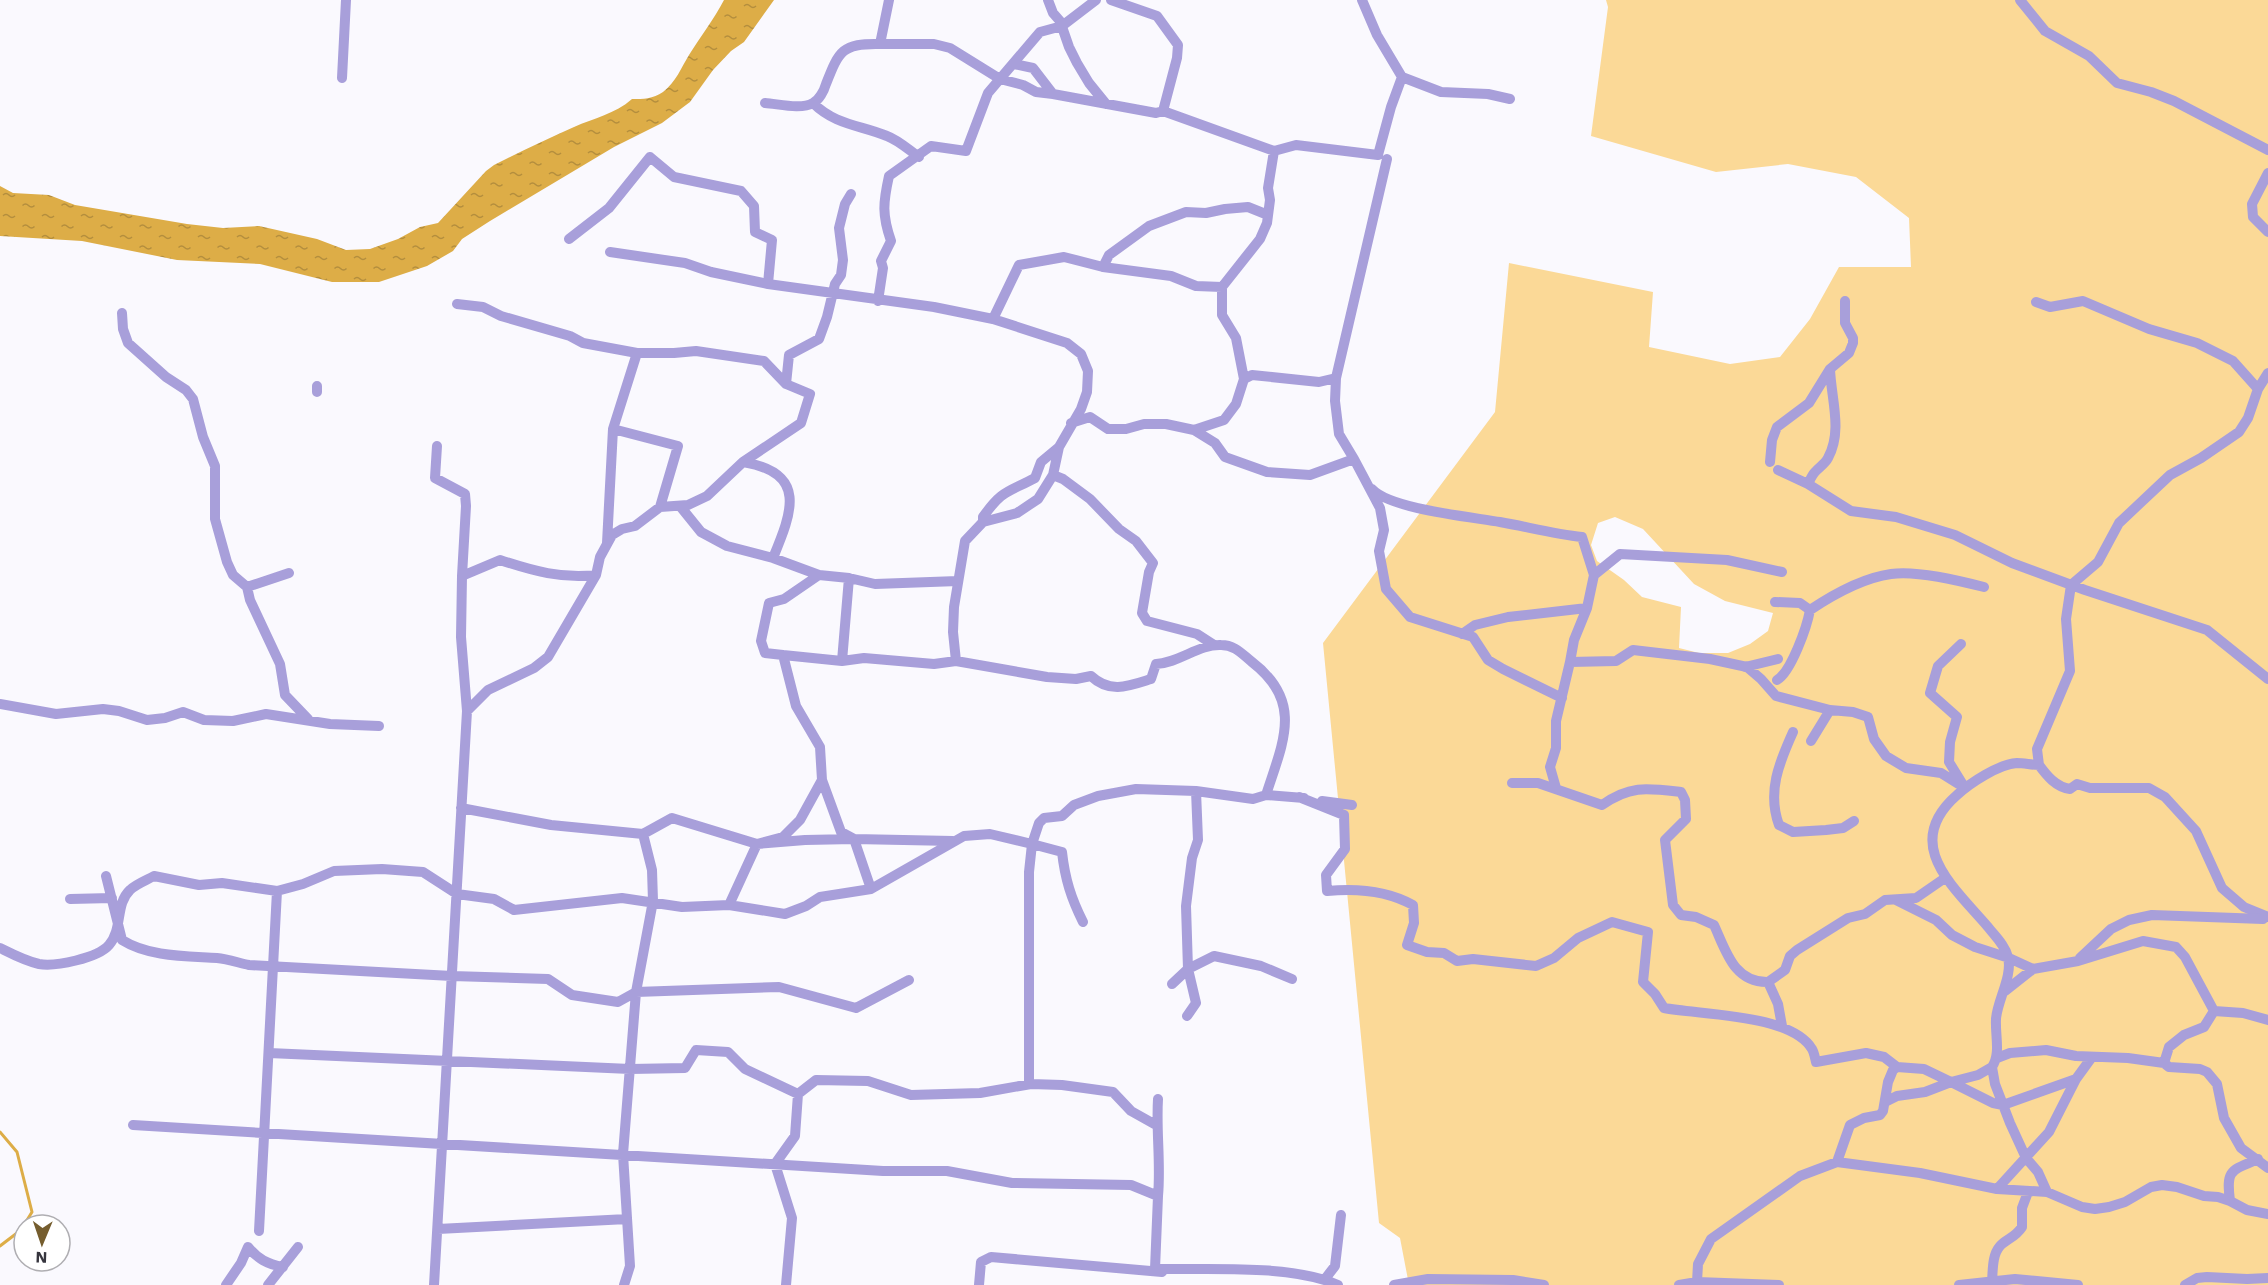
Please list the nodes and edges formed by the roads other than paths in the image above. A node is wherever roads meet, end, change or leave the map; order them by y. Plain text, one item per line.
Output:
1 (345, 0) edge
2 (889, 0) edge
3 (1048, 0) edge
4 (1096, 0) edge
5 (1112, 0) edge
6 (1362, 0) edge
7 (2020, 0) edge
8 (1062, 26) junction
9 (880, 44) junction
10 (1014, 64) junction
11 (1402, 77) junction
12 (342, 78) dead end
13 (1000, 79) junction
14 (1053, 94) junction
15 (1510, 99) dead end
16 (765, 103) dead end
17 (813, 103) junction
18 (1106, 104) junction
19 (1163, 111) junction
20 (2268, 150) edge
21 (1274, 151) junction
22 (919, 157) junction
23 (1387, 159) dead end
24 (2268, 173) edge
25 (851, 194) dead end
26 (1268, 214) junction
27 (2268, 232) edge
28 (569, 239) dead end
29 (610, 252) dead end
30 (1103, 267) junction
31 (768, 285) junction
32 (1222, 287) junction
33 (832, 294) junction
34 (878, 301) junction
35 (1845, 301) dead end
36 (2036, 302) dead end
37 (457, 304) dead end
38 (122, 313) dead end
39 (993, 319) junction
40 (637, 353) junction
41 (1830, 369) junction
42 (2268, 373) edge
43 (1336, 378) junction
44 (1244, 379) junction
45 (786, 384) junction
46 (2258, 389) junction
47 (1071, 423) junction
48 (613, 429) junction
49 (1194, 430) junction
50 (437, 446) dead end
51 (1059, 447) junction
52 (1354, 459) junction
53 (743, 462) junction
54 (1053, 475) junction
55 (1362, 478) junction
56 (1808, 484) junction
57 (680, 506) junction
58 (660, 507) junction
59 (983, 522) junction
60 (607, 544) junction
61 (773, 558) junction
62 (1782, 572) dead end
63 (289, 573) dead end
64 (596, 575) junction
65 (819, 575) junction
66 (1594, 575) junction
67 (462, 576) junction
68 (849, 578) junction
69 (958, 581) junction
70 (2071, 585) junction
71 (247, 587) junction
72 (1984, 587) dead end
73 (1775, 602) dead end
74 (1587, 608) junction
75 (1810, 610) junction
76 (1462, 634) junction
77 (1961, 644) dead end
78 (1214, 645) junction
79 (783, 655) junction
80 (1778, 659) dead end
81 (842, 661) junction
82 (956, 661) junction
83 (1570, 662) junction
84 (1744, 667) junction
85 (2268, 679) edge
86 (1777, 680) dead end
87 (1562, 698) junction
88 (0, 704) edge
89 (1830, 710) junction
90 (467, 711) junction
91 (308, 719) junction
92 (379, 726) dead end
93 (1794, 732) dead end
94 (1811, 741) dead end
95 (2039, 765) junction
96 (822, 780) junction
97 (1512, 783) dead end
98 (1556, 788) dead end
99 (1965, 788) junction
100 (1196, 791) junction
101 (1266, 795) junction
102 (1299, 797) junction
103 (1352, 805) dead end
104 (462, 808) junction
105 (1854, 821) dead end
106 (643, 834) junction
107 (854, 839) junction
108 (953, 841) junction
109 (757, 844) junction
110 (1032, 844) junction
111 (105, 876) dead end
112 (1945, 878) junction
113 (871, 889) junction
114 (278, 891) junction
115 (457, 894) junction
116 (112, 898) junction
117 (70, 899) dead end
118 (1896, 900) junction
119 (653, 902) junction
120 (729, 905) junction
121 (2268, 918) edge
122 (1083, 922) dead end
123 (118, 926) junction
124 (0, 948) edge
125 (2009, 958) junction
126 (2078, 961) junction
127 (273, 966) junction
128 (1188, 969) junction
129 (2033, 969) junction
130 (452, 976) junction
131 (1292, 979) dead end
132 (909, 980) dead end
133 (1768, 982) junction
134 (1172, 984) dead end
135 (2005, 991) junction
136 (636, 992) junction
137 (2214, 1011) junction
138 (1187, 1016) dead end
139 (2268, 1020) edge
140 (1782, 1026) junction
141 (269, 1053) junction
142 (2092, 1057) junction
143 (447, 1061) junction
144 (1995, 1063) junction
145 (2164, 1063) junction
146 (1897, 1067) junction
147 (630, 1069) junction
148 (2076, 1079) junction
149 (1951, 1082) junction
150 (1029, 1084) junction
151 (798, 1094) junction
152 (1158, 1099) dead end
153 (1886, 1102) junction
154 (2003, 1106) junction
155 (133, 1125) dead end
156 (1156, 1125) junction
157 (264, 1133) junction
158 (442, 1143) junction
159 (623, 1154) junction
160 (2026, 1158) junction
161 (2258, 1159) junction
162 (1837, 1162) junction
163 (775, 1164) junction
164 (2268, 1168) edge
165 (1996, 1189) junction
166 (2028, 1192) junction
167 (2047, 1192) junction
168 (1158, 1196) junction
169 (2230, 1201) junction
170 (2268, 1214) edge
171 (1341, 1215) dead end
172 (627, 1219) junction
173 (438, 1229) junction
174 (259, 1231) dead end
175 (298, 1247) dead end
176 (283, 1267) junction
177 (1154, 1272) junction
178 (1298, 1274) junction
179 (2268, 1278) edge
180 (1325, 1279) junction
181 (1697, 1281) junction
182 (1992, 1281) junction
183 (1447, 1282) edge
184 (2061, 1284) edge
185 (225, 1285) edge
186 (268, 1285) edge
187 (434, 1285) edge
188 (624, 1285) edge
189 (786, 1285) edge
190 (979, 1285) edge
191 (1153, 1285) edge
192 (1338, 1285) edge
193 (1394, 1285) edge
194 (1544, 1285) edge
195 (1679, 1285) edge
196 (1779, 1285) edge
197 (1959, 1285) edge
198 (2078, 1285) edge
199 (2185, 1285) edge

1 - 12 street
2 - 9 street
3 - 8 street
4 - 8 street
5 - 19 street
6 - 11 street
7 - 20 street
8 - 10 street
8 - 18 street
9 - 13 street
9 - 17 street
10 - 13 street
10 - 14 street
11 - 15 street
11 - 21 street
13 - 14 street
13 - 22 street
14 - 18 street
16 - 17 street
17 - 22 street
18 - 19 street
19 - 21 street
21 - 26 street
22 - 34 street
23 - 43 street
24 - 27 street
25 - 33 street
26 - 30 street
26 - 32 street
28 - 31 street
29 - 31 street
30 - 32 street
30 - 39 street
31 - 33 street
32 - 44 street
33 - 34 street
33 - 45 street
34 - 39 street
35 - 41 street
36 - 46 street
37 - 40 street
38 - 71 street
39 - 47 street
40 - 45 street
40 - 48 street
41 - 56 street
41 - 56 street
42 - 46 street
43 - 44 street
43 - 52 street
44 - 49 street
45 - 53 street
46 - 70 street
47 - 49 street
47 - 51 street
48 - 58 street
48 - 60 street
49 - 52 street
50 - 67 street
51 - 54 street
51 - 59 street
52 - 55 street
53 - 57 street
53 - 61 street
54 - 59 street
54 - 78 street
55 - 66 street
55 - 76 street
56 - 70 street
57 - 58 street
57 - 61 street
58 - 60 street
59 - 69 street
60 - 64 street
61 - 65 street
62 - 66 street
63 - 71 street
64 - 67 street
64 - 90 street
65 - 68 street
65 - 79 street
66 - 74 street
67 - 90 street
68 - 69 street
68 - 81 street
69 - 82 street
70 - 85 street
70 - 95 street
71 - 91 street
72 - 75 street
73 - 75 street
74 - 76 street
74 - 83 street
75 - 86 street
76 - 87 street
77 - 99 street
78 - 82 street
78 - 101 street
79 - 81 street
79 - 96 street
80 - 84 street
81 - 82 street
83 - 84 street
83 - 87 street
84 - 89 street
87 - 98 street
88 - 91 street
89 - 94 street
89 - 99 street
90 - 104 street
91 - 92 street
93 - 105 street
95 - 99 street
95 - 121 street
96 - 107 street
96 - 109 street
97 - 133 street
99 - 112 street
100 - 101 street
100 - 110 street
100 - 128 street
101 - 102 street
102 - 103 street
102 - 140 street
104 - 106 street
104 - 115 street
106 - 109 street
106 - 119 street
107 - 108 street
107 - 109 street
107 - 113 street
108 - 110 street
108 - 113 street
109 - 120 street
110 - 122 street
110 - 150 street
111 - 116 street
112 - 118 street
112 - 125 street
113 - 120 street
114 - 115 street
114 - 123 street
114 - 127 street
115 - 119 street
115 - 130 street
116 - 117 street
116 - 123 street
118 - 125 street
118 - 133 street
119 - 120 street
119 - 136 street
121 - 126 street
123 - 124 street
123 - 127 street
125 - 129 street
125 - 135 street
126 - 129 street
126 - 137 street
127 - 130 street
127 - 141 street
128 - 131 street
128 - 134 street
128 - 138 street
129 - 135 street
130 - 136 street
130 - 143 street
132 - 136 street
133 - 140 street
135 - 144 street
136 - 147 street
137 - 139 street
137 - 145 street
140 - 146 street
141 - 143 street
141 - 157 street
142 - 144 street
142 - 145 street
142 - 148 street
143 - 147 street
143 - 158 street
144 - 149 street
144 - 154 street
145 - 161 street
146 - 149 street
146 - 153 street
147 - 151 street
147 - 159 street
148 - 154 street
148 - 160 street
149 - 153 street
149 - 154 street
150 - 151 street
150 - 156 street
151 - 163 street
152 - 156 street
153 - 162 street
154 - 160 street
155 - 157 street
156 - 168 street
157 - 158 street
157 - 174 street
158 - 159 street
158 - 173 street
159 - 163 street
159 - 172 street
160 - 165 street
160 - 167 street
161 - 164 street
161 - 169 street
162 - 165 street
162 - 181 street
163 - 168 street
163 - 189 street
165 - 166 street
166 - 167 street
166 - 182 street
167 - 169 street
168 - 178 street
169 - 170 street
171 - 180 street
172 - 173 street
172 - 188 street
173 - 187 street
175 - 176 street
176 - 185 street
176 - 186 street
177 - 178 street
177 - 190 street
177 - 191 street
178 - 180 street
179 - 199 street
180 - 192 street
181 - 195 street
181 - 196 street
182 - 184 street
182 - 197 street
183 - 193 street
183 - 194 street
184 - 198 street

